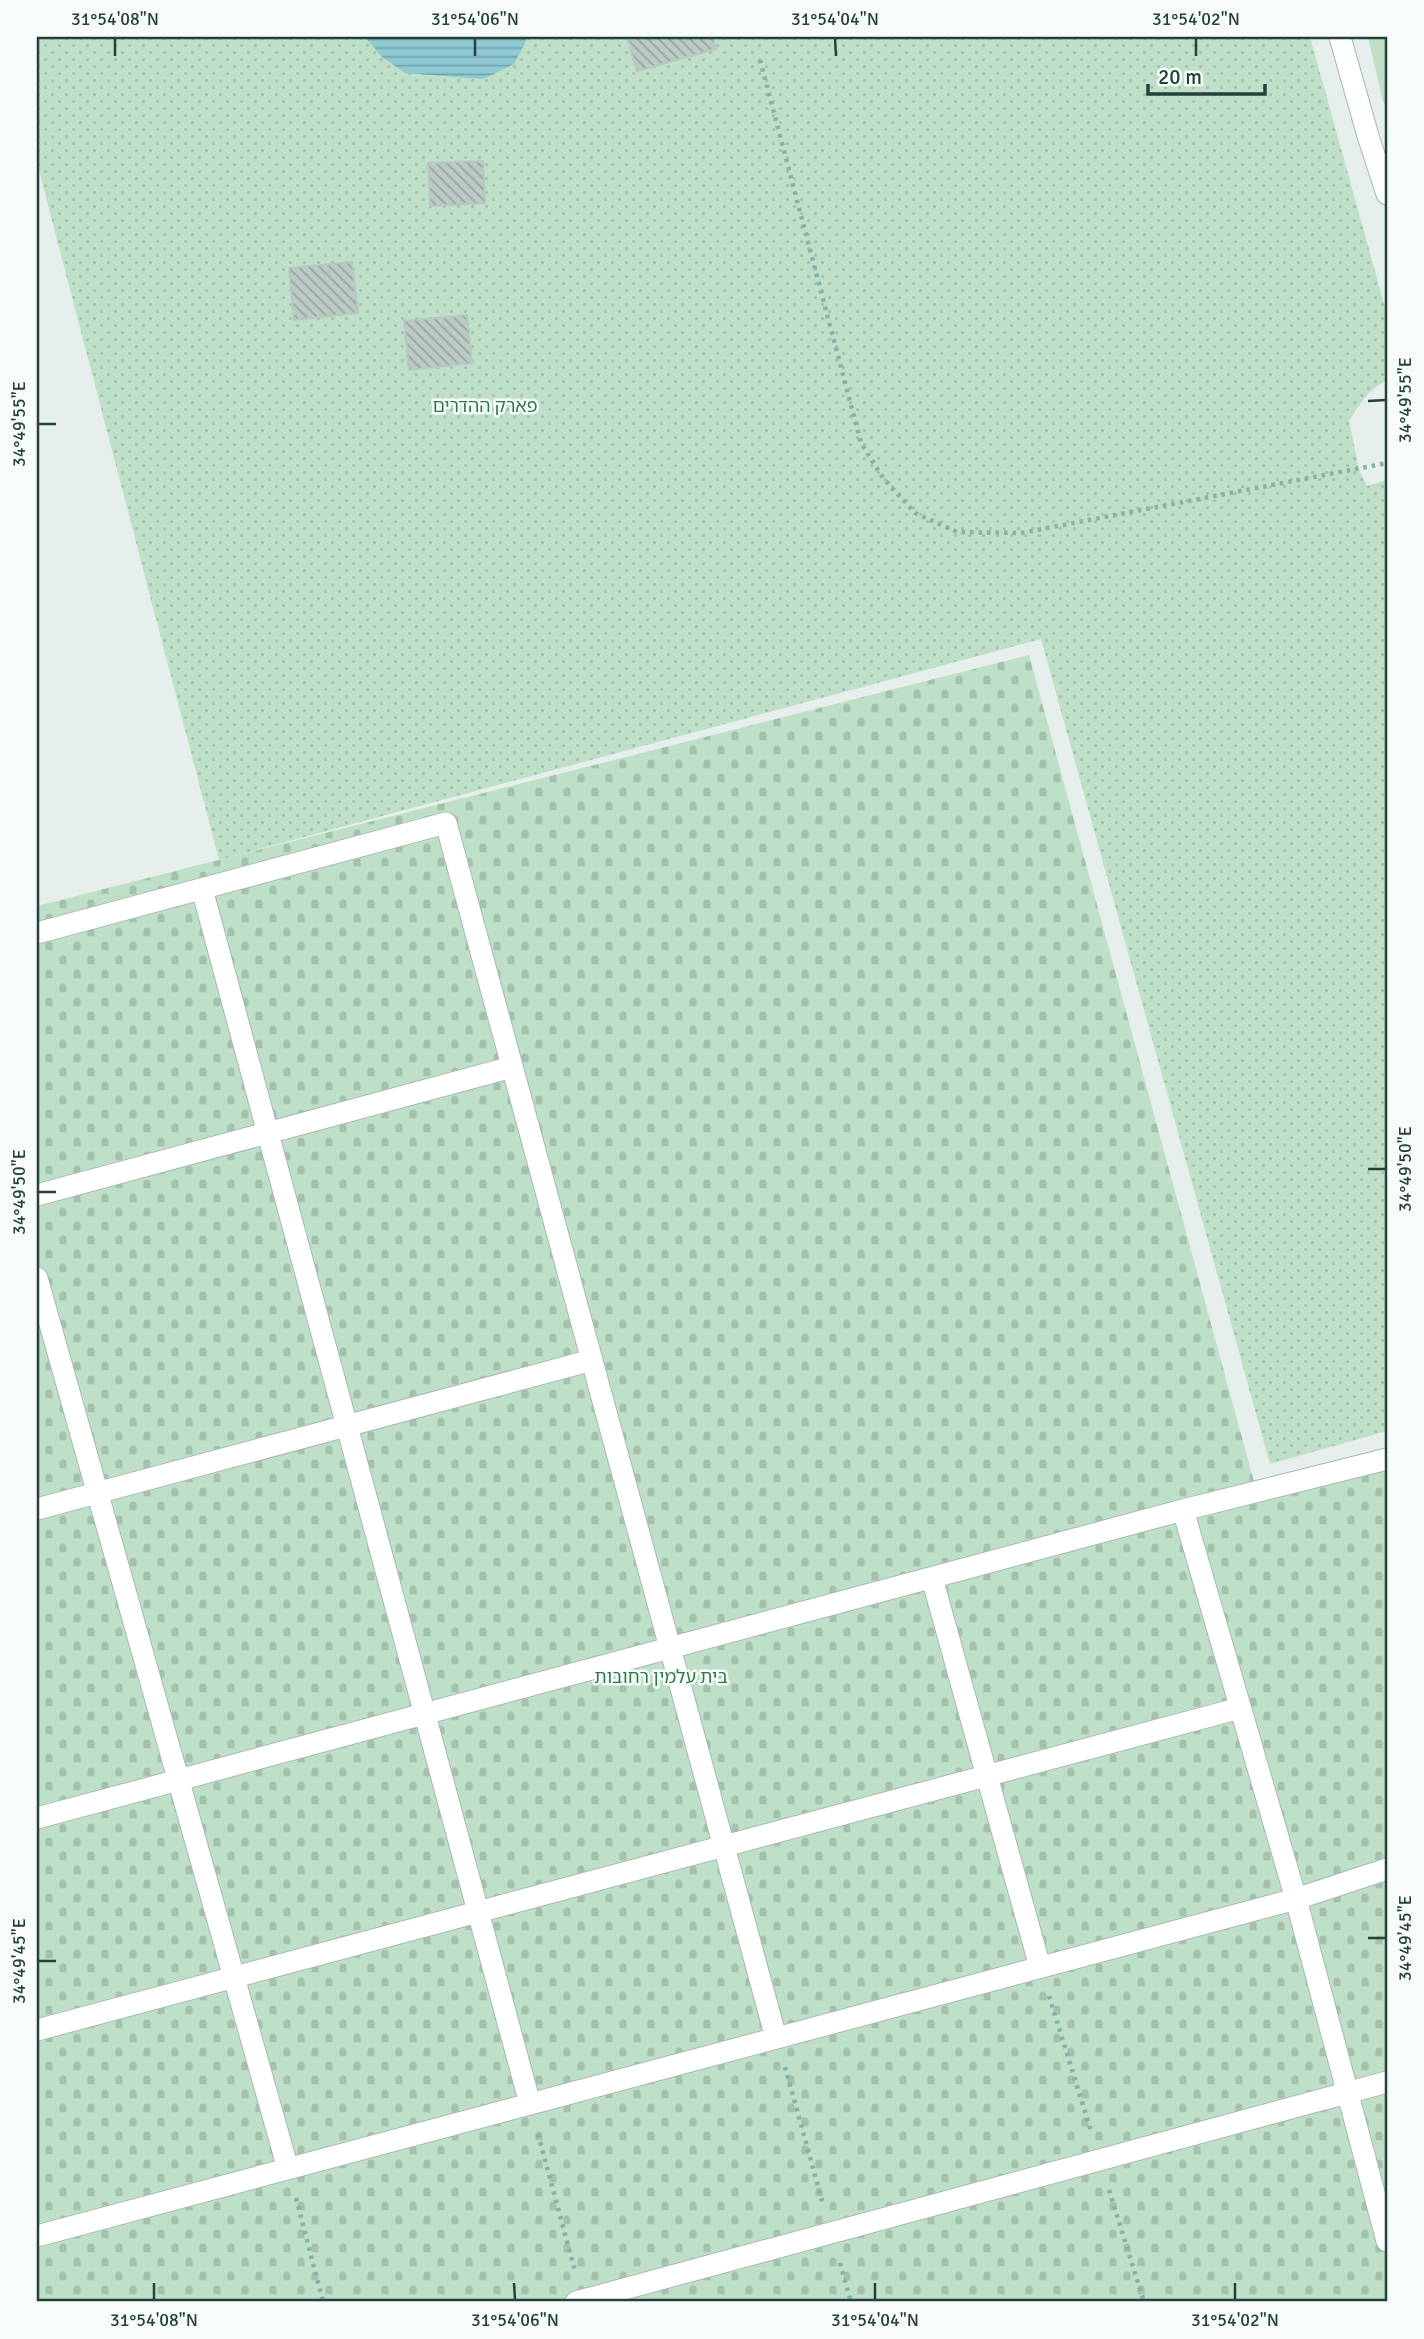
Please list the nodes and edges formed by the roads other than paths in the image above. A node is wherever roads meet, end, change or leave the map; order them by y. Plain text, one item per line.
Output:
1 (1340, 37) edge
2 (1387, 194) edge
3 (202, 889) junction
4 (37, 933) edge
5 (512, 1067) junction
6 (268, 1133) junction
7 (37, 1195) edge
8 (37, 1278) edge
9 (592, 1360) junction
10 (347, 1426) junction
11 (1387, 1459) edge
12 (97, 1493) junction
13 (37, 1509) edge
14 (1183, 1510) junction
15 (932, 1578) junction
16 (671, 1649) junction
17 (1240, 1708) junction
18 (424, 1714) junction
19 (987, 1776) junction
20 (178, 1780) junction
21 (37, 1818) edge
22 (724, 1846) junction
23 (1387, 1869) edge
24 (1296, 1899) junction
25 (478, 1912) junction
26 (1041, 1967) junction
27 (234, 1977) junction
28 (37, 2031) edge
29 (776, 2038) junction
30 (1387, 2082) edge
31 (1348, 2094) junction
32 (530, 2105) junction
33 (288, 2169) junction
34 (37, 2236) edge
35 (1387, 2241) edge
36 (579, 2301) edge

1 - 2 street
3 - 4 street
3 - 5 street
3 - 6 street
5 - 6 street
5 - 9 street
6 - 7 street
6 - 10 street
8 - 12 street
9 - 10 street
9 - 16 street
10 - 12 street
10 - 18 street
11 - 14 street
12 - 13 street
12 - 20 street
14 - 15 street
14 - 17 street
15 - 16 street
15 - 19 street
16 - 18 street
16 - 22 street
17 - 19 street
17 - 24 street
18 - 20 street
18 - 25 street
19 - 22 street
19 - 26 street
20 - 21 street
20 - 27 street
22 - 25 street
22 - 29 street
23 - 24 street
24 - 26 street
24 - 31 street
25 - 27 street
25 - 32 street
26 - 29 street
27 - 28 street
27 - 33 street
29 - 32 street
30 - 31 street
31 - 35 street
31 - 36 street
32 - 33 street
33 - 34 street

